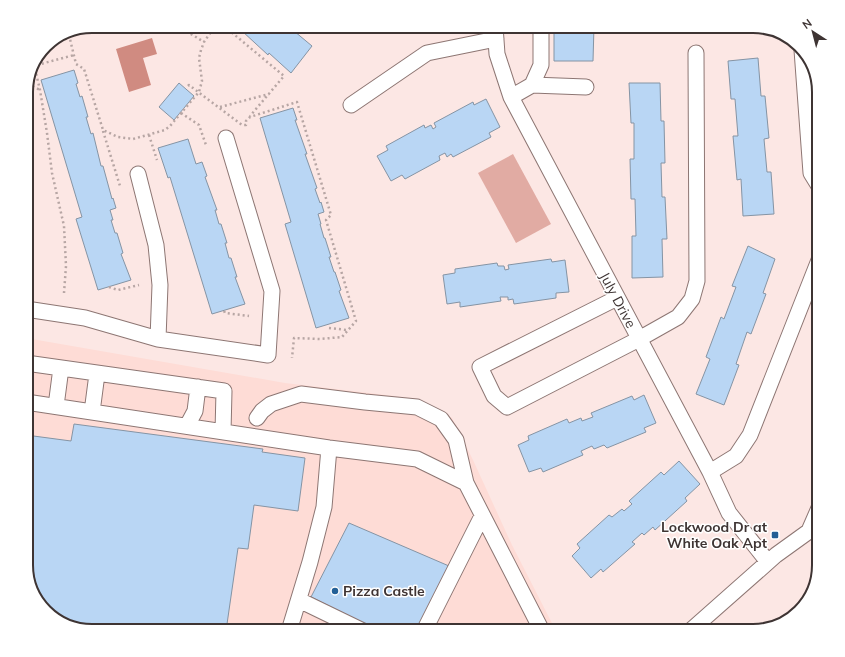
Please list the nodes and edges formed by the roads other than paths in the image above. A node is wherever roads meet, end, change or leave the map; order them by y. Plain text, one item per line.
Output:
1 (495, 33) edge
2 (541, 33) edge
3 (696, 53) dead end
4 (803, 61) edge
5 (532, 85) junction
6 (586, 87) dead end
7 (511, 98) junction
8 (351, 105) dead end
9 (226, 138) dead end
10 (138, 174) dead end
11 (812, 175) edge
12 (812, 278) edge
13 (617, 298) junction
14 (33, 310) edge
15 (158, 339) junction
16 (639, 339) junction
17 (33, 364) edge
18 (61, 368) junction
19 (97, 374) junction
20 (198, 388) junction
21 (33, 403) edge
22 (56, 406) junction
23 (92, 412) junction
24 (258, 418) dead end
25 (187, 426) junction
26 (223, 432) junction
27 (329, 448) junction
28 (710, 472) junction
29 (466, 483) junction
30 (482, 516) junction
31 (812, 529) edge
32 (768, 562) junction
33 (299, 600) junction
34 (291, 624) edge
35 (349, 624) edge
36 (428, 624) edge
37 (538, 624) edge
38 (698, 624) edge

1 - 7 street, July Drive
1 - 8 street
2 - 5 street
3 - 16 street
4 - 11 street
5 - 6 street
5 - 7 street
7 - 13 street, July Drive
9 - 15 street
10 - 15 street
12 - 28 street
13 - 16 street, July Drive
13 - 16 street
14 - 15 street
16 - 28 street, July Drive
17 - 18 street
18 - 19 street
18 - 22 street
19 - 20 street
19 - 23 street
20 - 25 street
20 - 26 street
21 - 22 street
22 - 23 street
23 - 25 street
24 - 29 street
25 - 26 street
26 - 27 street
27 - 29 street
27 - 33 street
28 - 32 street, July Drive
29 - 30 street
30 - 36 street
30 - 37 street
31 - 32 street
32 - 38 street
33 - 34 street
33 - 35 street

